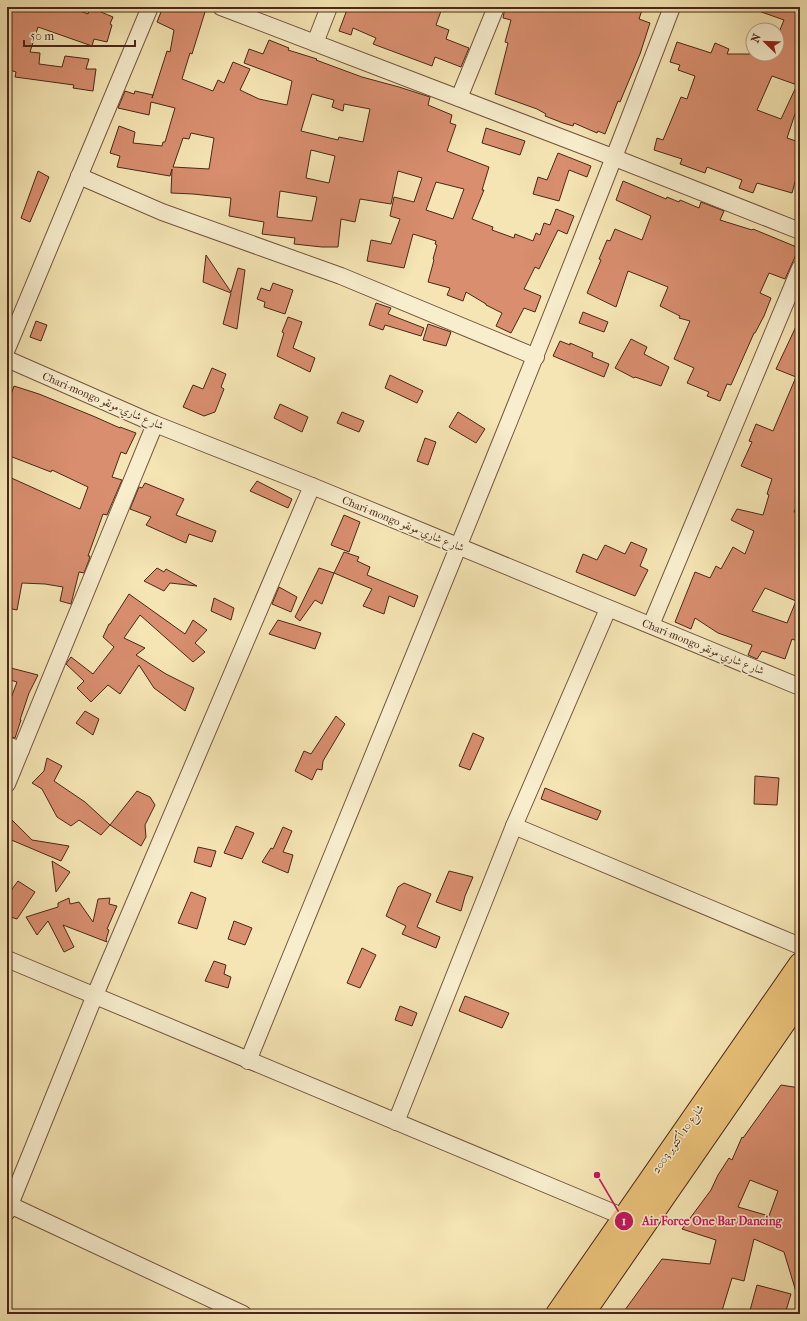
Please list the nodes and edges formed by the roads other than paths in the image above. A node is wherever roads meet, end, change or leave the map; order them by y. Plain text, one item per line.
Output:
1 (150, 7) edge
2 (221, 7) edge
3 (329, 7) edge
4 (496, 7) edge
5 (672, 7) edge
6 (315, 43) junction
7 (459, 98) junction
8 (614, 158) junction
9 (79, 176) junction
10 (800, 231) edge
11 (800, 268) edge
12 (7, 349) edge
13 (536, 356) junction
14 (7, 359) edge
15 (155, 424) junction
16 (312, 486) junction
17 (458, 546) junction
18 (608, 609) junction
19 (651, 626) junction
20 (800, 687) edge
21 (14, 747) edge
22 (7, 784) edge
23 (514, 826) junction
24 (800, 946) edge
25 (7, 959) edge
26 (800, 964) edge
27 (95, 995) junction
28 (800, 1000) edge
29 (248, 1061) junction
30 (396, 1122) junction
31 (8, 1209) edge
32 (624, 1217) junction
33 (243, 1314) edge
34 (557, 1314) edge
35 (583, 1314) edge

1 - 9 street
2 - 6 street
3 - 6 street
4 - 7 street
5 - 8 street
6 - 7 street
7 - 8 street
8 - 10 street
8 - 13 street
9 - 12 street
9 - 13 street
11 - 19 street
13 - 17 street
14 - 15 street, Chari-mongo شار ع شاري-مونقو
15 - 16 street, Chari-mongo شار ع شاري-مونقو
15 - 21 street
16 - 17 street, Chari-mongo شار ع شاري-مونقو
16 - 27 street
17 - 18 street, Chari-mongo شار ع شاري-مونقو
17 - 29 street
18 - 19 street, Chari-mongo شار ع شاري-مونقو
18 - 23 street
19 - 20 street, Chari-mongo شار ع شاري-مونقو
21 - 22 street
23 - 24 street
23 - 30 street
25 - 27 street
26 - 32 highway, شارع 10 أكتوبر 2003
27 - 29 street
27 - 31 street
28 - 35 highway, شارع 10 أكتوبر 2003
29 - 30 street
30 - 32 street
31 - 33 street
32 - 34 highway, شارع 10 أكتوبر 2003

